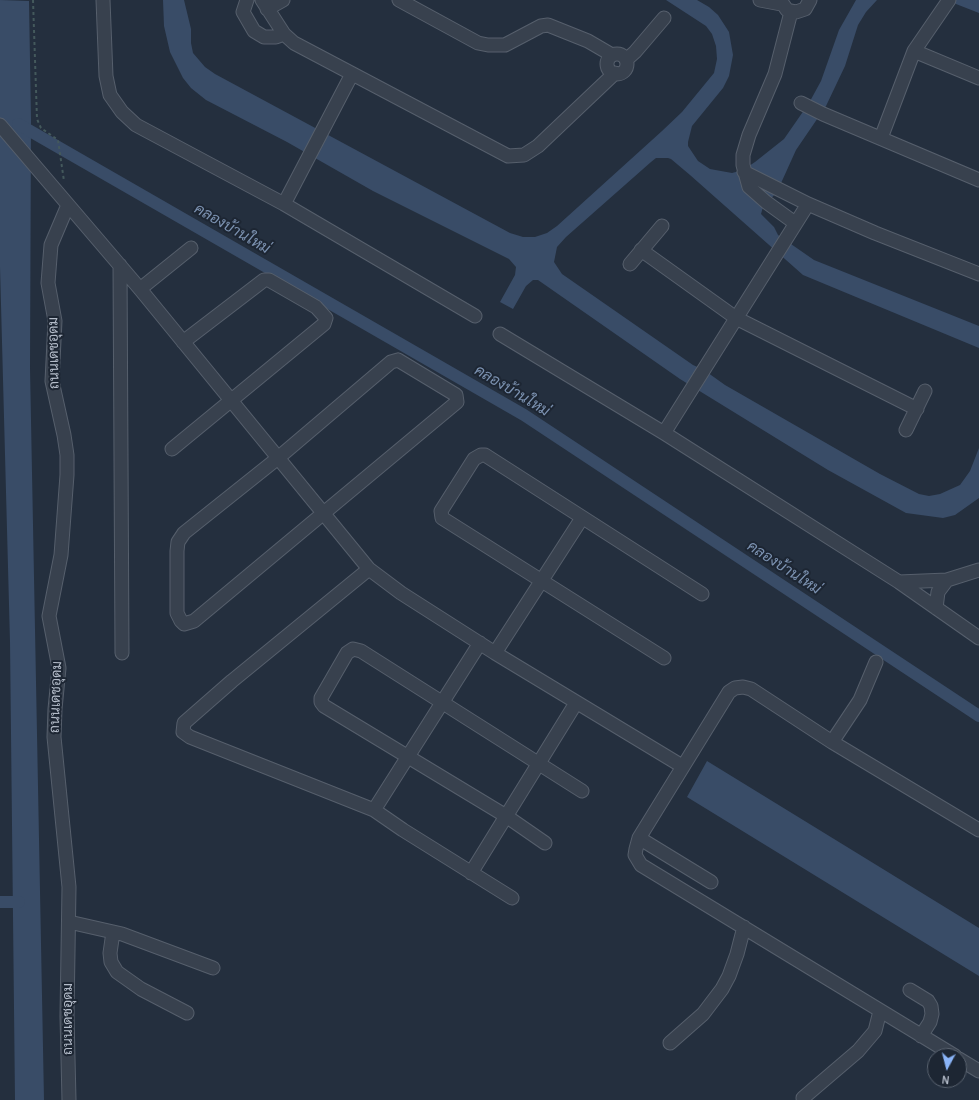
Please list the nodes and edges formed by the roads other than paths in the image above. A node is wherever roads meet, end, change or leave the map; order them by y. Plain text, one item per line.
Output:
1 (103, 0) edge
2 (247, 0) edge
3 (283, 0) edge
4 (399, 0) edge
5 (760, 0) edge
6 (810, 0) edge
7 (947, 2) edge
8 (265, 4) edge
9 (784, 5) edge
10 (664, 18) dead end
11 (284, 34) junction
12 (914, 51) junction
13 (612, 55) junction
14 (626, 60) junction
15 (615, 73) junction
16 (352, 74) junction
17 (979, 78) edge
18 (801, 103) dead end
19 (0, 125) edge
20 (881, 138) junction
21 (744, 172) junction
22 (979, 180) edge
23 (284, 204) junction
24 (808, 204) junction
25 (68, 205) junction
26 (796, 223) junction
27 (662, 226) dead end
28 (191, 248) dead end
29 (641, 250) junction
30 (630, 264) dead end
31 (120, 265) junction
32 (979, 274) edge
33 (140, 289) junction
34 (475, 316) dead end
35 (736, 318) junction
36 (500, 334) dead end
37 (183, 342) junction
38 (925, 390) dead end
39 (231, 400) junction
40 (917, 409) junction
41 (906, 430) dead end
42 (664, 434) junction
43 (172, 449) dead end
44 (278, 458) junction
45 (323, 512) junction
46 (582, 518) junction
47 (369, 569) junction
48 (979, 570) edge
49 (947, 580) junction
50 (540, 582) junction
51 (899, 582) junction
52 (702, 594) dead end
53 (936, 608) junction
54 (979, 638) edge
55 (480, 643) junction
56 (122, 653) dead end
57 (495, 653) junction
58 (664, 658) dead end
59 (876, 662) dead end
60 (442, 703) junction
61 (576, 703) junction
62 (832, 742) junction
63 (408, 757) junction
64 (539, 762) junction
65 (682, 766) junction
66 (582, 791) dead end
67 (374, 810) junction
68 (506, 816) junction
69 (979, 830) edge
70 (639, 838) junction
71 (545, 843) dead end
72 (471, 873) junction
73 (712, 882) dead end
74 (512, 898) dead end
75 (70, 922) junction
76 (744, 927) junction
77 (113, 932) junction
78 (213, 968) dead end
79 (910, 990) dead end
80 (880, 1011) junction
81 (187, 1013) dead end
82 (921, 1036) junction
83 (670, 1043) dead end
84 (941, 1048) edge
85 (967, 1064) edge
86 (979, 1071) edge
87 (804, 1098) dead end
88 (69, 1100) edge

1 - 23 street
2 - 11 street
3 - 8 street
4 - 13 street
5 - 9 street
6 - 9 street
7 - 12 street
8 - 11 street
9 - 21 street
10 - 14 street
11 - 16 street
12 - 17 street
12 - 20 street
13 - 14 street
13 - 15 street
14 - 15 street
15 - 16 street
16 - 23 street
18 - 20 street
19 - 25 street
20 - 22 street
21 - 24 street
21 - 26 street
23 - 34 street
24 - 26 street
24 - 32 street
25 - 31 street
25 - 75 street, ถนนเดชอุดม
26 - 35 street
27 - 29 street
28 - 33 street
29 - 30 street
29 - 35 street
31 - 33 street
31 - 56 street
33 - 37 street
35 - 40 street
35 - 42 street
36 - 42 street
37 - 39 street
37 - 39 street
38 - 40 street
39 - 43 street
39 - 44 street
40 - 41 street
42 - 51 street
44 - 45 street
44 - 45 street
44 - 45 street
45 - 47 street
46 - 50 street
46 - 50 street
46 - 52 street
47 - 55 street
47 - 67 street
48 - 49 street
49 - 51 street
49 - 53 street
50 - 57 street
50 - 58 street
51 - 53 street
53 - 54 street
55 - 57 street
55 - 60 street
57 - 61 street
59 - 62 street
60 - 63 street
60 - 63 street
60 - 64 street
61 - 64 street
61 - 65 street
62 - 65 street
62 - 69 street
63 - 67 street
63 - 68 street
64 - 66 street
64 - 68 street
65 - 70 street
67 - 72 street
68 - 71 street
68 - 72 street
70 - 73 street
70 - 76 street
72 - 74 street
75 - 77 street
75 - 88 street, ถนนเดชอุดม
76 - 80 street
76 - 83 street
77 - 78 street
77 - 81 street
79 - 82 street
80 - 82 street
80 - 87 street
82 - 84 street
85 - 86 street

